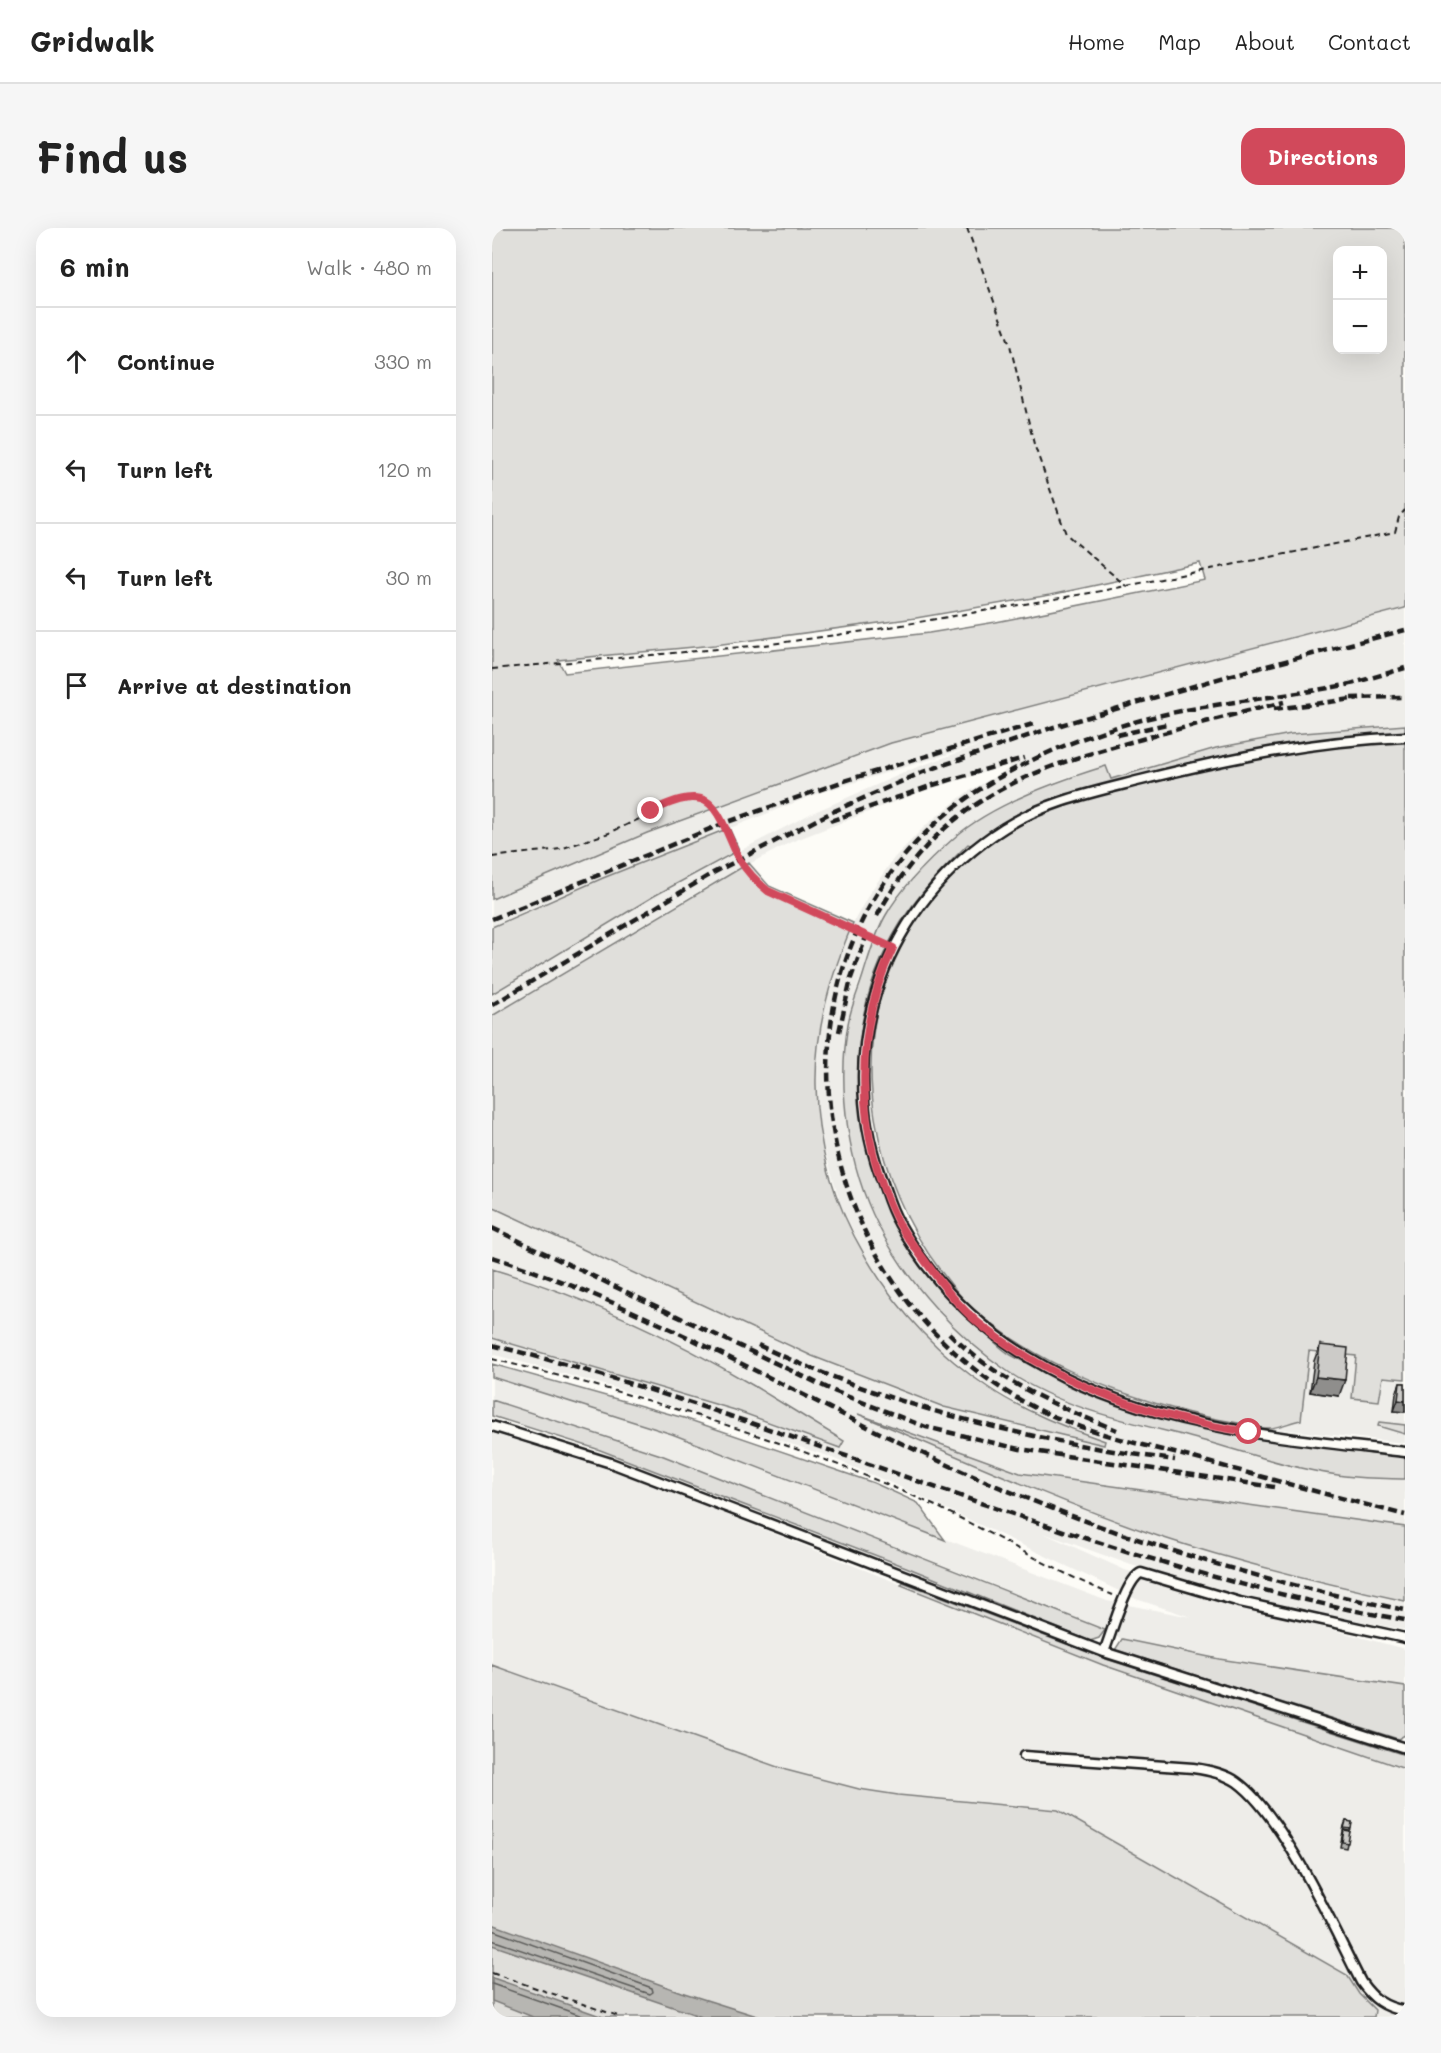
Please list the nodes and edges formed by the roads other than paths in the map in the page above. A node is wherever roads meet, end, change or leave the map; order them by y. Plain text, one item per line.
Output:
1 (1405, 737) edge
2 (492, 1426) edge
3 (1405, 1452) edge
4 (1405, 1638) edge
5 (1104, 1652) junction
6 (1405, 1748) edge
7 (1024, 1755) dead end
8 (1405, 2011) edge

1 - 3 lane
2 - 5 lane
4 - 5 lane
5 - 6 lane
7 - 8 lane

